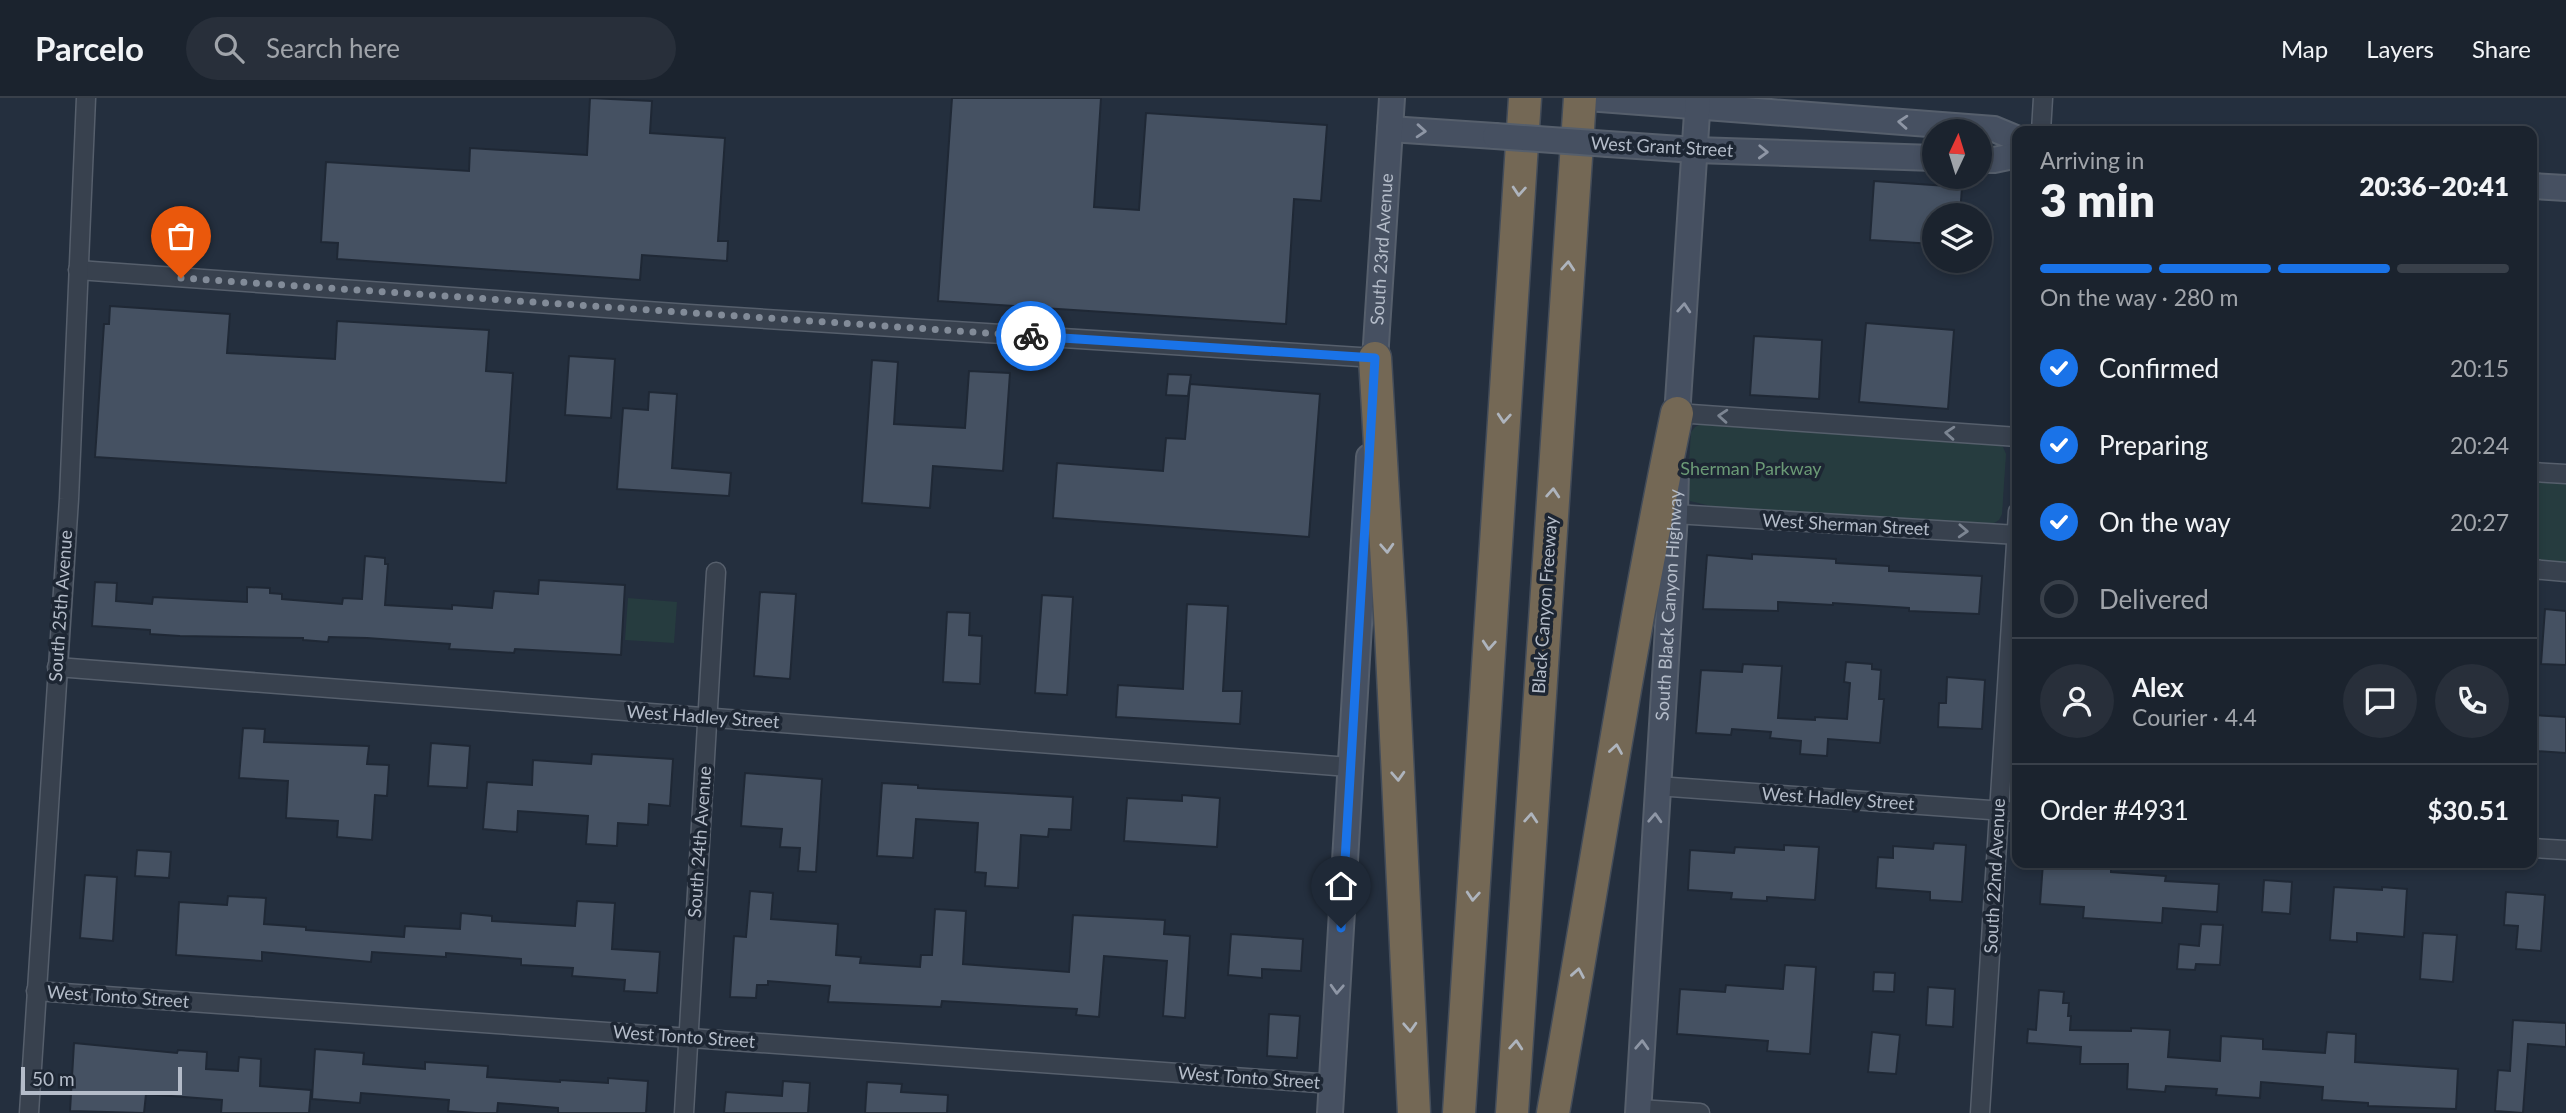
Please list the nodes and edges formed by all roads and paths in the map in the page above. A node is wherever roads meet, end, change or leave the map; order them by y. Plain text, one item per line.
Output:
1 (86, 98) edge
2 (1392, 98) edge
3 (1525, 98) edge
4 (1580, 98) edge
5 (1587, 98) edge
6 (2043, 98) edge
7 (1698, 102) edge
8 (2041, 126) edge
9 (1390, 129) junction
10 (2012, 136) edge
11 (1695, 150) junction
12 (2012, 156) edge
13 (1922, 158) edge
14 (1992, 160) edge
15 (2537, 186) edge
16 (2566, 188) edge
17 (79, 270) junction
18 (1375, 358) junction
19 (1677, 413) junction
20 (2012, 437) edge
21 (2537, 472) edge
22 (2566, 474) edge
23 (1675, 514) junction
24 (2012, 535) edge
25 (2537, 569) edge
26 (716, 572) dead end
27 (2566, 572) edge
28 (2012, 611) edge
29 (57, 667) junction
30 (709, 717) junction
31 (1349, 767) junction
32 (1657, 786) junction
33 (1999, 810) junction
34 (2012, 811) edge
35 (2537, 848) edge
36 (2566, 850) edge
37 (36, 991) junction
38 (687, 1037) junction
39 (1332, 1084) junction
40 (1639, 1111) edge
41 (29, 1113) edge
42 (684, 1113) edge
43 (1330, 1113) edge
44 (1414, 1113) edge
45 (1459, 1113) edge
46 (1512, 1113) edge
47 (1553, 1113) edge
48 (1700, 1113) edge
49 (1980, 1113) edge

1 - 17 street, South 25th Avenue
2 - 9 main road, South 23rd Avenue
3 -> 45 highway
46 -> 4 highway, Black Canyon Freeway
5 - 7 main road
6 - 8 street
10 -> 7 main road
7 - 11 main road, South Black Canyon Highway
9 -> 11 main road, West Grant Street, bridge
9 - 18 main road, South 23rd Avenue
11 -> 13 main road, West Grant Street
19 -> 11 main road, South Black Canyon Highway
12 - 14 main road
15 - 16 main road
17 - 18 street
17 - 29 street, South 25th Avenue
18 - 31 main road, South 23rd Avenue
18 -> 44 highway
20 -> 19 street
19 - 23 main road, South Black Canyon Highway
47 -> 19 highway
21 - 22 street
23 -> 24 street, West Sherman Street
23 - 32 main road, South Black Canyon Highway
25 - 27 street
26 - 30 street, South 24th Avenue
28 - 33 street, South 22nd Avenue
29 - 30 street, West Hadley Street
29 - 37 street, South 25th Avenue
30 - 31 street, West Hadley Street
30 - 38 street, South 24th Avenue
31 -> 39 main road, South 23rd Avenue
32 - 33 street, West Hadley Street
40 -> 32 main road, South Black Canyon Highway
33 - 34 street, West Hadley Street
33 - 49 street, South 22nd Avenue
35 - 36 street
37 - 38 street, West Tonto Street
37 - 41 street, South 25th Avenue
38 - 39 street, West Tonto Street
38 - 42 street, South 24th Avenue
39 - 43 main road, South 23rd Avenue
40 - 48 street

